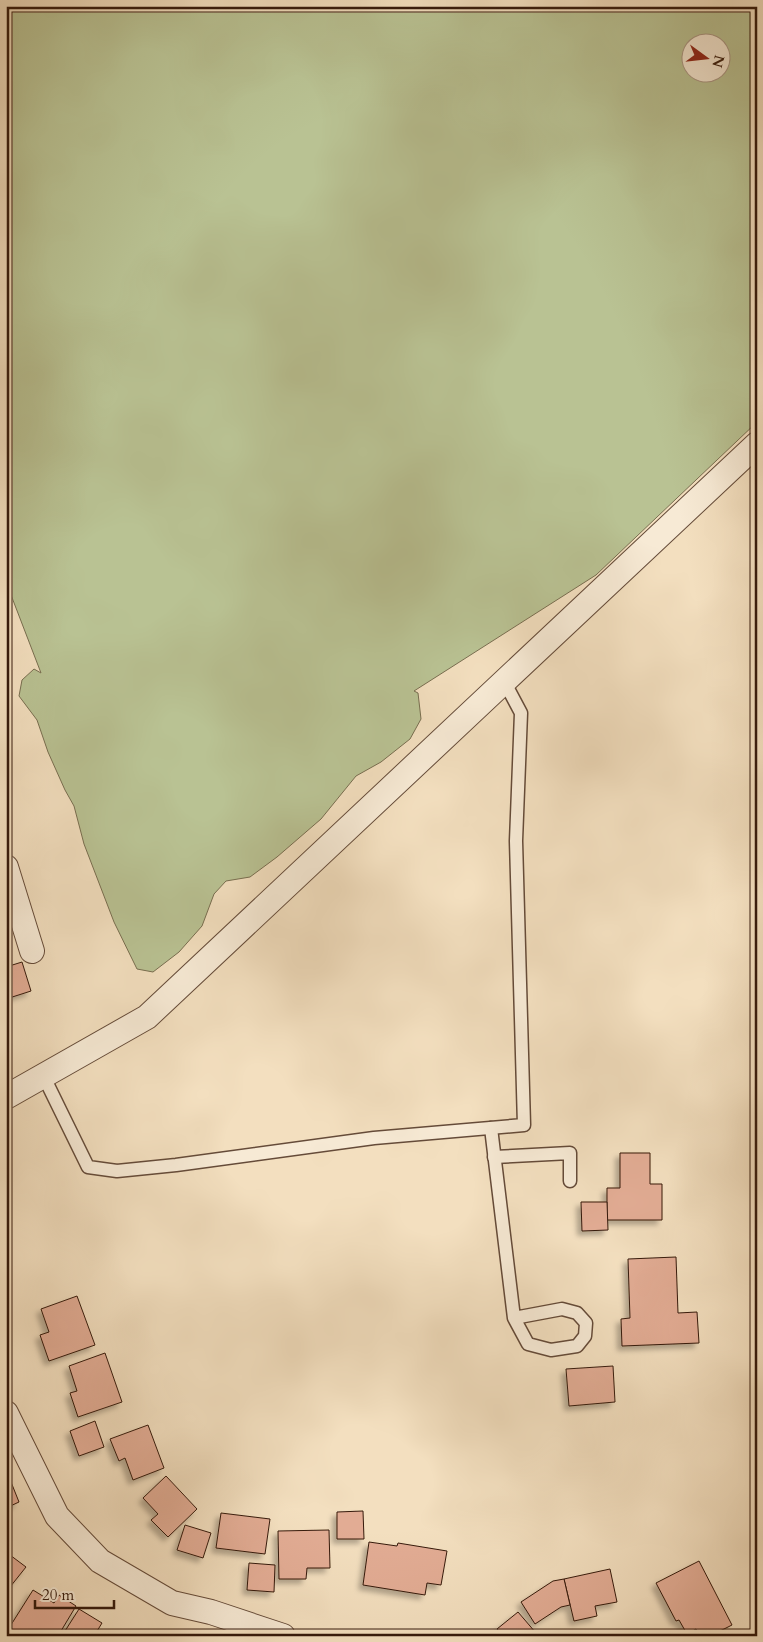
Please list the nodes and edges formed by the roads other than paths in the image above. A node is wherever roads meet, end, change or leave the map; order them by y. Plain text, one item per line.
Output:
1 (757, 444) edge
2 (504, 681) junction
3 (6, 867) edge
4 (32, 951) dead end
5 (43, 1075) junction
6 (6, 1097) edge
7 (491, 1128) junction
8 (494, 1157) junction
9 (570, 1181) dead end
10 (514, 1318) junction
11 (6, 1413) edge
12 (274, 1635) edge

1 - 2 street
2 - 5 street
2 - 7 lane
3 - 4 street
5 - 6 street
5 - 7 lane
7 - 8 lane
8 - 9 lane
8 - 10 lane
10 - 10 lane
11 - 12 street

